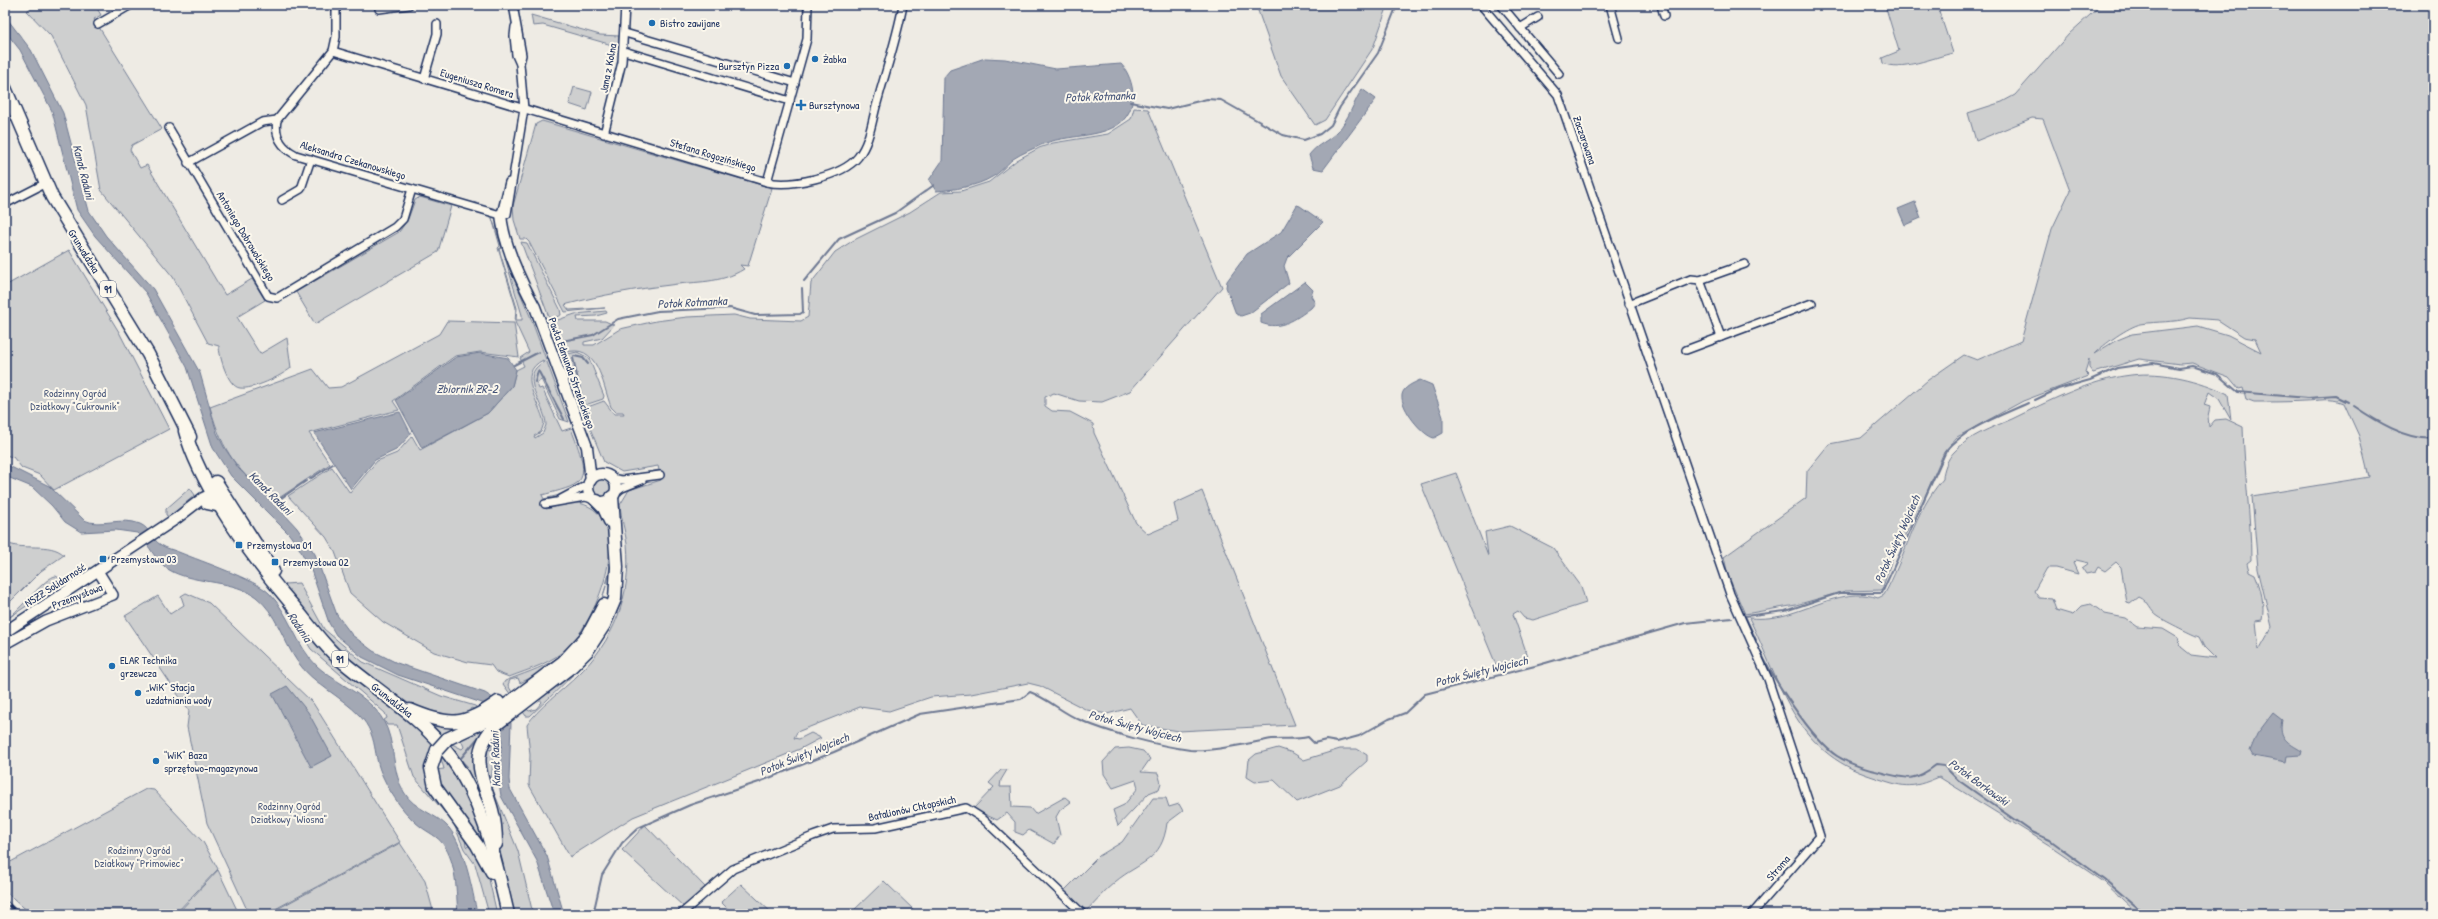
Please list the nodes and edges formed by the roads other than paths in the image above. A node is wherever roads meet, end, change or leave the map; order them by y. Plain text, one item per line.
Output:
1 (131, 5) edge
2 (336, 5) edge
3 (410, 5) edge
4 (513, 5) edge
5 (625, 5) edge
6 (808, 5) edge
7 (903, 5) edge
8 (1481, 5) edge
9 (1501, 5) edge
10 (1610, 5) edge
11 (1661, 5) edge
12 (379, 9) dead end
13 (1664, 16) dead end
14 (1538, 17) dead end
15 (98, 24) dead end
16 (437, 24) dead end
17 (1520, 28) junction
18 (624, 33) junction
19 (1619, 38) dead end
20 (333, 51) junction
21 (624, 51) junction
22 (1559, 74) dead end
23 (424, 79) junction
24 (795, 83) junction
25 (5, 88) edge
26 (790, 101) junction
27 (524, 109) junction
28 (277, 120) junction
29 (169, 128) dead end
30 (604, 134) junction
31 (311, 159) junction
32 (188, 163) junction
33 (767, 182) junction
34 (46, 183) junction
35 (412, 189) junction
36 (282, 200) dead end
37 (5, 204) edge
38 (504, 214) junction
39 (1745, 264) dead end
40 (1700, 280) junction
41 (1812, 303) dead end
42 (1629, 304) junction
43 (1721, 337) junction
44 (1686, 350) dead end
45 (586, 447) junction
46 (660, 475) dead end
47 (607, 476) junction
48 (645, 478) junction
49 (590, 482) junction
50 (214, 495) junction
51 (613, 496) junction
52 (559, 500) junction
53 (595, 500) junction
54 (545, 504) dead end
55 (614, 527) junction
56 (98, 571) junction
57 (615, 581) junction
58 (290, 602) junction
59 (5, 632) edge
60 (5, 644) edge
61 (509, 704) junction
62 (400, 705) junction
63 (485, 722) junction
64 (1820, 836) joint
65 (495, 871) junction
66 (502, 914) edge
67 (508, 914) edge
68 (681, 914) edge
69 (1083, 914) edge
70 (1752, 914) edge

1 - 15 street
2 - 20 street
3 - 12 street
4 - 27 street, Pawła Edmunda Strzeleckiego
5 - 18 street, Jana z Kolna
6 - 24 street, Stefana Rogozińskiego
7 - 33 street
8 - 42 street, Zaczarowana
9 - 17 street
10 - 19 street
11 - 13 street
14 - 17 street
16 - 23 street, Eugeniusza Romera
17 - 22 street
18 - 21 street, Jana z Kolna
18 - 24 street
20 - 23 street, Eugeniusza Romera
20 - 28 street
21 - 26 street
21 - 30 street, Jana z Kolna
23 - 27 street, Eugeniusza Romera
24 - 26 street, Stefana Rogozińskiego
25 - 34 main road, Grunwaldzka / 91
26 - 33 street, Stefana Rogozińskiego
27 - 30 street, Stefana Rogozińskiego
27 - 38 street, Pawła Edmunda Strzeleckiego
28 - 31 street, Aleksandra Czekanowskiego
28 - 32 street
29 - 32 street, Antoniego Dobrowolskiego
30 - 33 street, Stefana Rogozińskiego
31 - 35 street, Aleksandra Czekanowskiego
31 - 36 street
32 - 35 street, Antoniego Dobrowolskiego
34 - 37 street
34 - 50 main road, Grunwaldzka / 91
35 - 38 street, Aleksandra Czekanowskiego
38 - 45 main road, Pawła Edmunda Strzeleckiego
39 - 40 street
40 - 42 street
40 - 43 street
41 - 43 street
42 - 64 street, Zaczarowana
43 - 44 street
45 - 47 main road, Pawła Edmunda Strzeleckiego
45 - 49 main road, Pawła Edmunda Strzeleckiego
46 - 48 street
47 - 48 street
47 - 49 main road
47 - 51 main road
48 - 51 street
49 - 52 street
49 - 53 main road
50 - 56 main road, Przemysłowa
50 - 58 main road, Grunwaldzka / 91
50 - 58 main road, Grunwaldzka / 91
51 - 53 main road
51 - 55 main road
52 - 53 street
52 - 54 street
53 - 55 main road
55 - 57 main road
56 - 59 main road, NSZZ Solidarność
56 - 60 street, Przemysłowa
57 - 61 main road
57 - 61 main road
58 - 62 main road, Grunwaldzka / 91
61 - 63 main road
61 - 63 main road
62 - 63 main road
62 - 65 main road, Grunwaldzka / 91
63 - 65 main road
63 - 65 main road, bridge
64 - 70 street, Stroma
65 - 66 main road, Grunwaldzka / 91
65 - 67 main road, Grunwaldzka / 91
68 - 69 street, Batalionów Chłopskich

